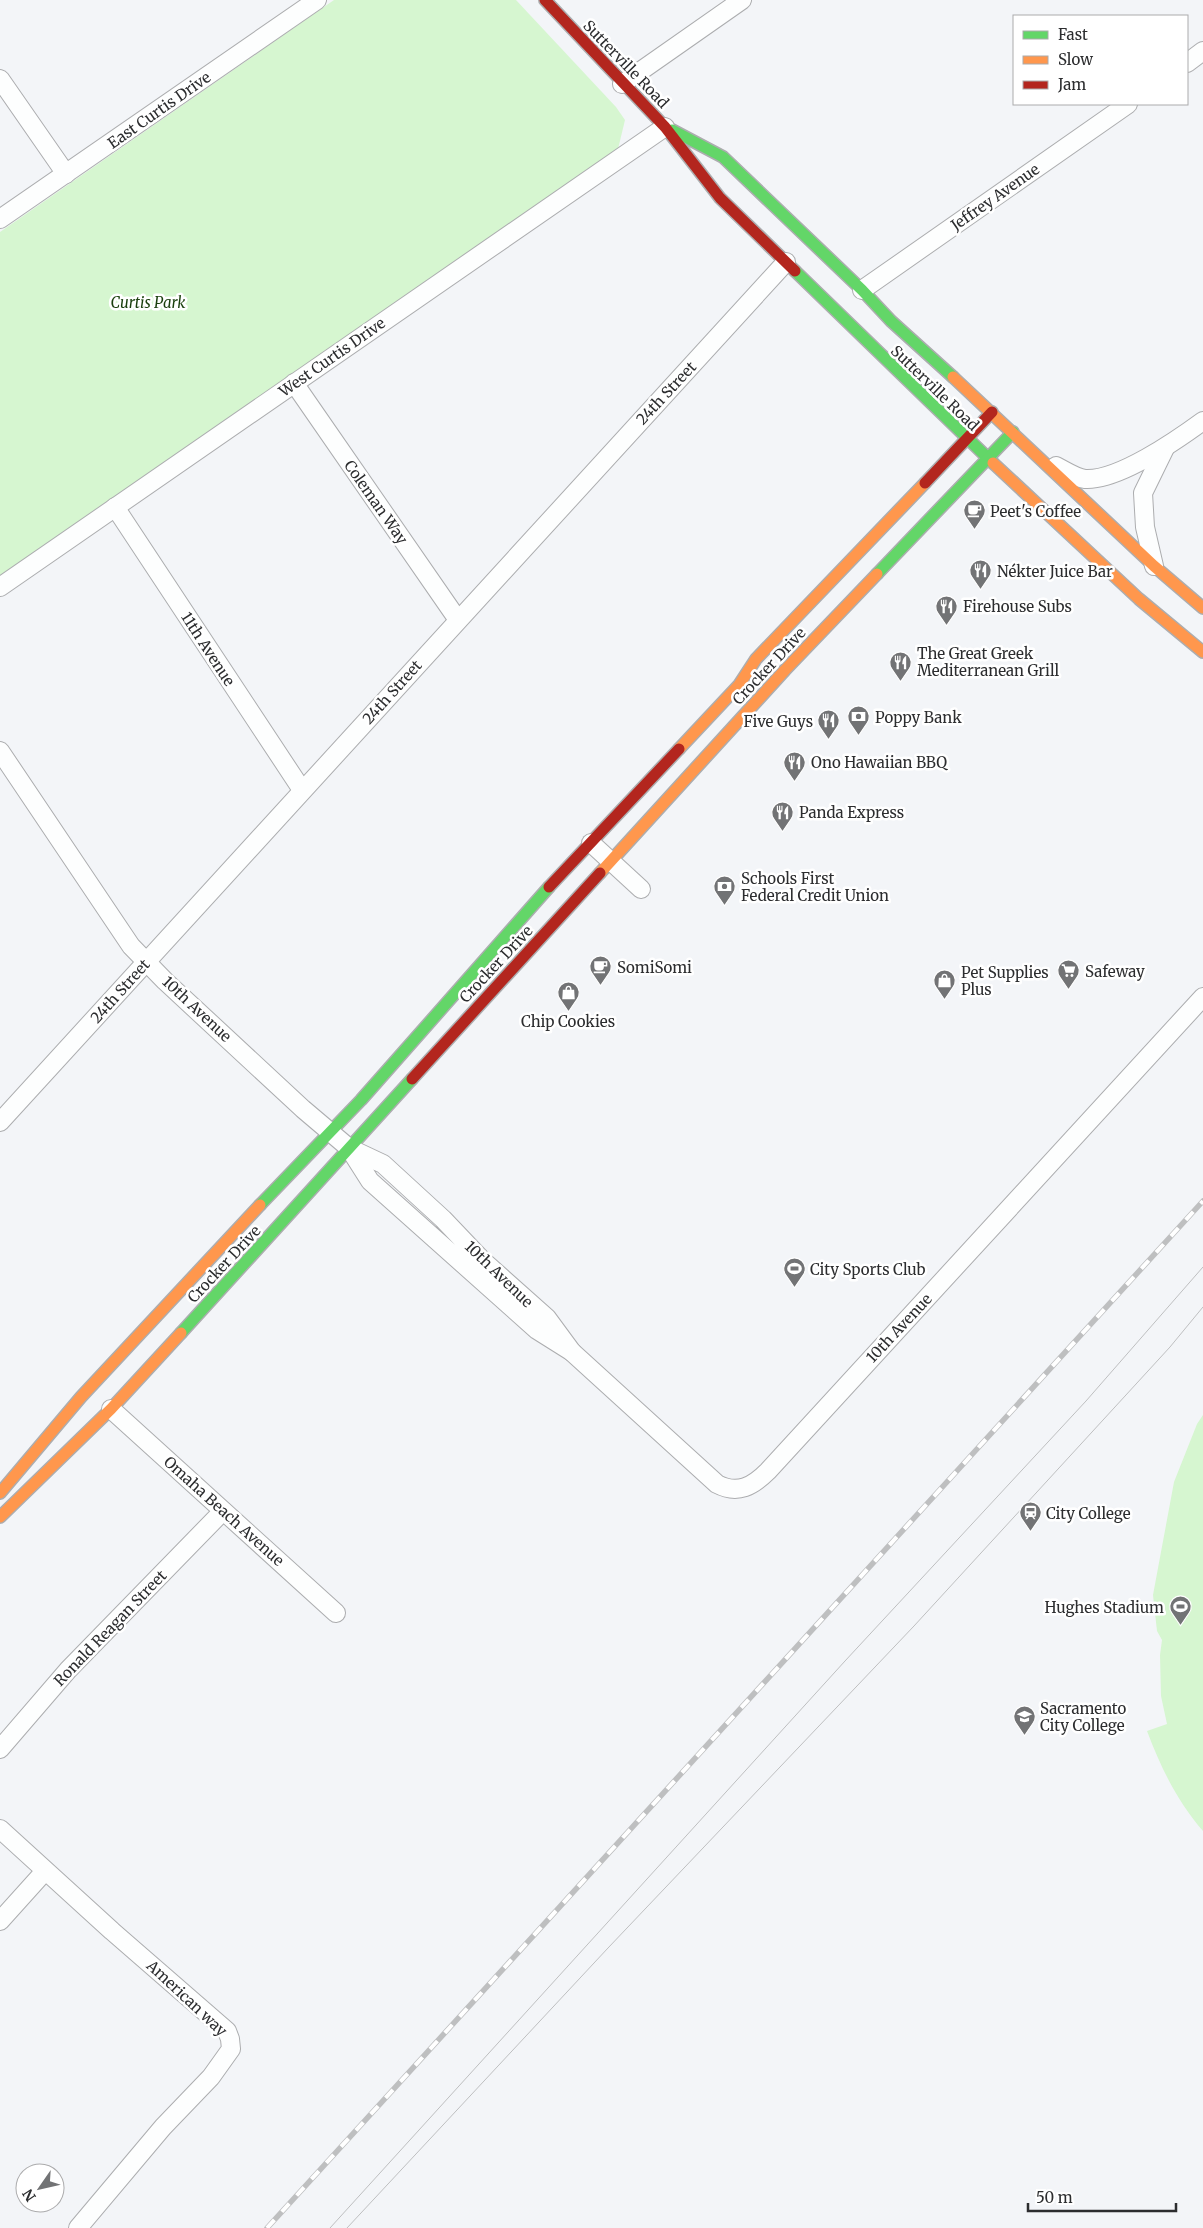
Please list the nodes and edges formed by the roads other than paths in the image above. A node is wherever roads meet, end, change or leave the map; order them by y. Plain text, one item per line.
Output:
1 (317, 0) edge
2 (544, 0) edge
3 (742, 0) edge
4 (1203, 51) edge
5 (1188, 62) edge
6 (0, 79) edge
7 (622, 84) junction
8 (1127, 105) edge
9 (665, 127) junction
10 (66, 174) junction
11 (0, 220) edge
12 (793, 261) junction
13 (862, 290) junction
14 (891, 321) junction
15 (874, 322) dead end
16 (294, 384) junction
17 (992, 412) junction
18 (1203, 421) edge
19 (1013, 432) junction
20 (966, 439) junction
21 (1165, 448) junction
22 (989, 458) junction
23 (1044, 461) junction
24 (115, 507) junction
25 (1154, 566) junction
26 (0, 587) edge
27 (1203, 608) edge
28 (458, 620) junction
29 (1203, 652) edge
30 (0, 751) edge
31 (302, 790) junction
32 (591, 843) junction
33 (611, 861) junction
34 (641, 889) dead end
35 (146, 961) junction
36 (1203, 997) edge
37 (0, 1122) edge
38 (330, 1131) junction
39 (349, 1148) junction
40 (111, 1409) junction
41 (0, 1493) edge
42 (223, 1511) junction
43 (0, 1517) edge
44 (336, 1613) dead end
45 (0, 1749) edge
46 (0, 1829) edge
47 (45, 1871) junction
48 (0, 1921) edge
49 (78, 2228) edge

1 - 10 street, East Curtis Drive
2 - 7 street, Sutterville Road
3 - 7 street
4 - 5 street
6 - 10 street
7 - 9 street, Sutterville Road
8 - 13 street, Jeffrey Avenue
9 - 12 street, Sutterville Road
9 - 13 street, Sutterville Road
9 - 16 street, West Curtis Drive
10 - 11 street, East Curtis Drive
12 - 20 street, Sutterville Road
12 - 28 street, 24th Street
13 - 14 street, Sutterville Road
14 - 15 street
14 - 17 street, Sutterville Road
16 - 24 street, West Curtis Drive
16 - 28 street, Coleman Way
17 - 19 street, Sutterville Road
17 - 20 street, Crocker Drive
18 - 21 street
19 - 22 street, Crocker Drive
19 - 23 street, Sutterville Road
20 - 22 street, Sutterville Road
20 - 32 street, Crocker Drive
21 - 23 street
21 - 25 street
22 - 29 street, Sutterville Road
22 - 33 street, Crocker Drive
23 - 25 street, Sutterville Road
24 - 26 street, West Curtis Drive
24 - 31 street, 11th Avenue
25 - 27 street, Sutterville Road
28 - 31 street, 24th Street
30 - 35 street, 10th Avenue
31 - 35 street, 24th Street
32 - 33 street
32 - 38 street, Crocker Drive
33 - 34 street
33 - 39 street, Crocker Drive
35 - 37 street, 24th Street
35 - 38 street, 10th Avenue
36 - 39 street, 10th Avenue
38 - 39 street, 10th Avenue
38 - 41 street, Crocker Drive
39 - 40 street, Crocker Drive
40 - 42 street, Omaha Beach Avenue
40 - 43 street, Crocker Drive
42 - 44 street, Omaha Beach Avenue
42 - 45 street, Ronald Reagan Street
46 - 47 street, American way
47 - 48 street
47 - 49 street, American way

